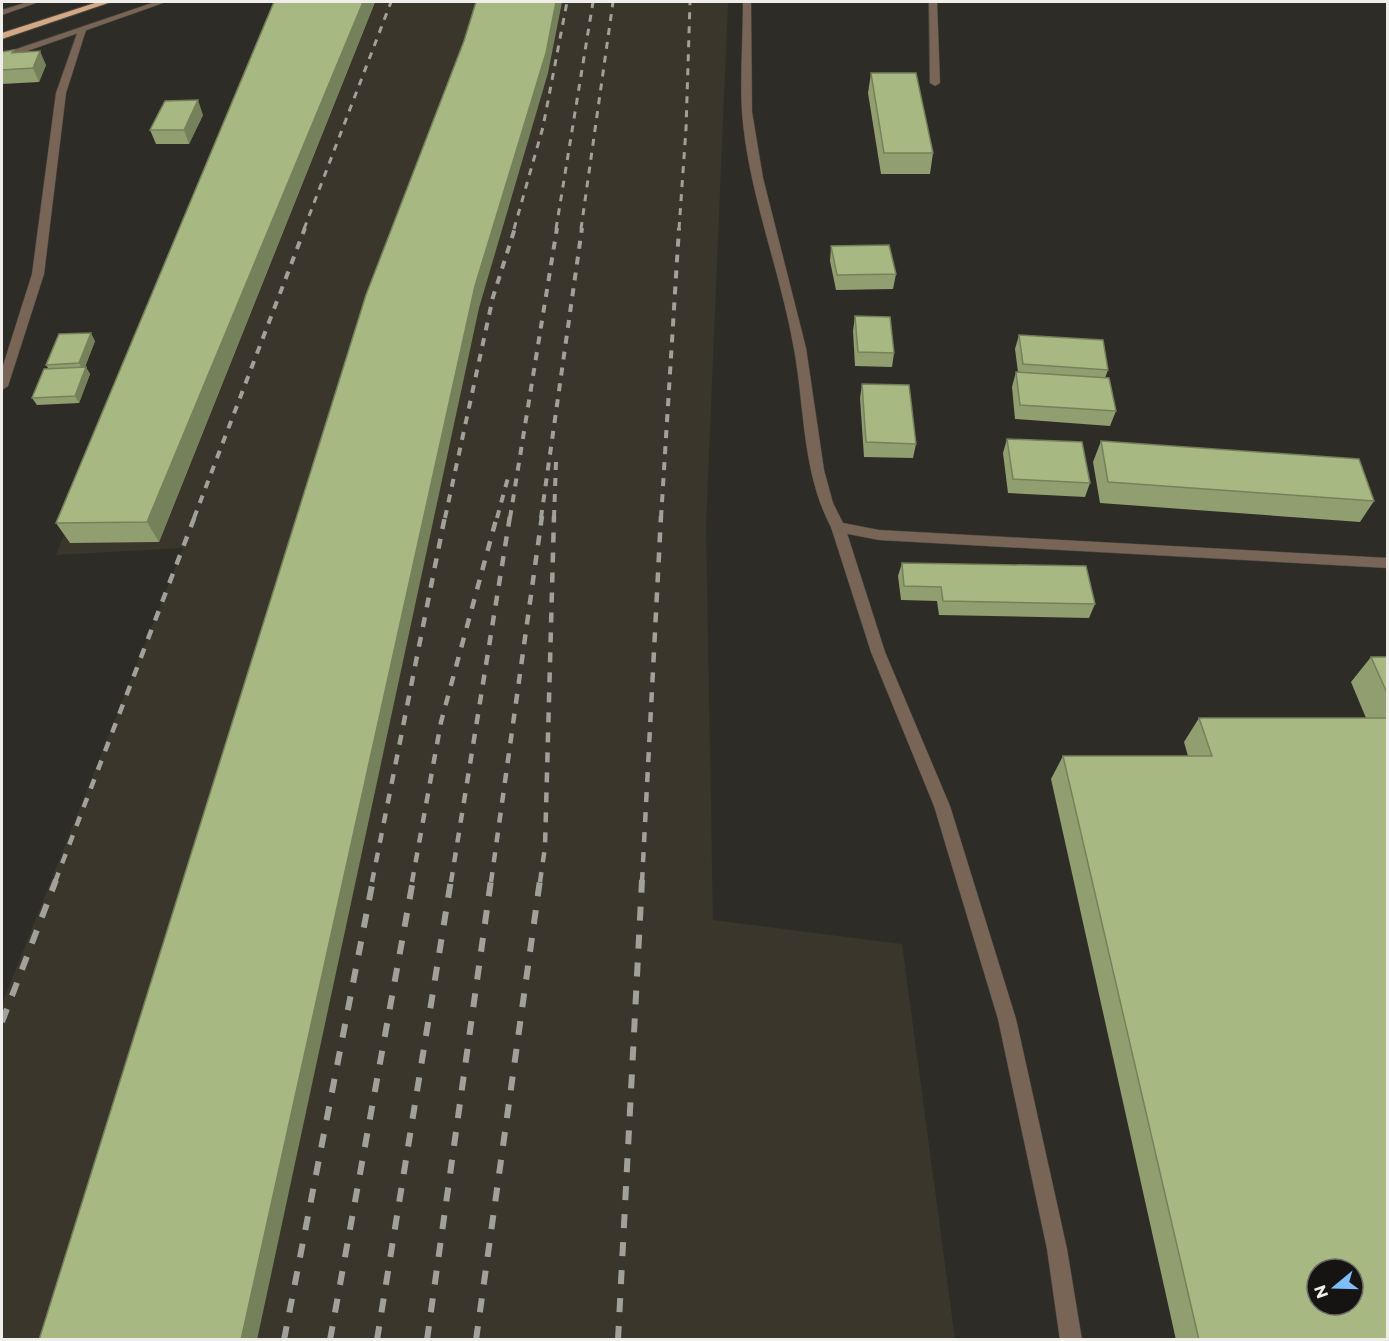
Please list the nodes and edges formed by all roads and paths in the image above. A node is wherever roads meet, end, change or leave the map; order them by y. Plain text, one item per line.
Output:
1 (35, 2) edge
2 (106, 2) edge
3 (162, 2) edge
4 (747, 2) edge
5 (933, 2) edge
6 (2, 13) edge
7 (82, 30) junction
8 (2, 36) edge
9 (2, 57) edge
10 (935, 84) dead end
11 (2, 386) edge
12 (838, 527) junction
13 (1388, 563) edge
14 (1071, 1340) edge

1 - 6 street
2 - 8 highway
3 - 7 street
4 - 12 street
5 - 10 street
7 - 9 street
7 - 11 street
12 - 13 street
12 - 14 street

